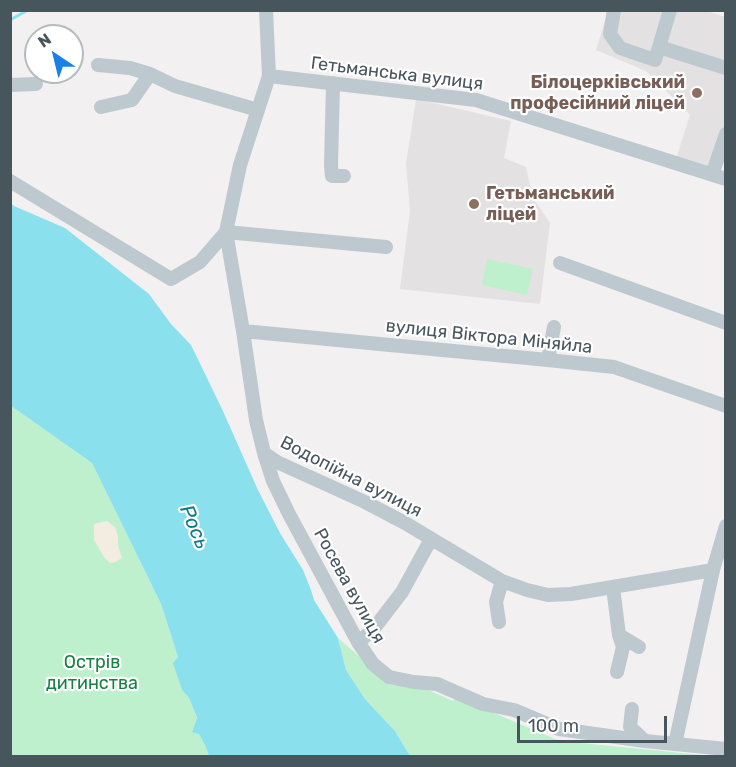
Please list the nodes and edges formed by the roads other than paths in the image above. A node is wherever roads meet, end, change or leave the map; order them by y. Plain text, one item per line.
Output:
1 (266, 10) edge
2 (614, 10) edge
3 (670, 10) edge
4 (659, 47) junction
5 (98, 65) dead end
6 (726, 68) edge
7 (150, 74) junction
8 (269, 76) junction
9 (36, 84) dead end
10 (333, 84) junction
11 (10, 85) edge
12 (101, 107) dead end
13 (258, 110) junction
14 (726, 134) edge
15 (712, 175) junction
16 (344, 176) dead end
17 (726, 179) edge
18 (10, 181) edge
19 (226, 232) junction
20 (386, 247) dead end
21 (560, 263) dead end
22 (726, 323) edge
23 (554, 327) dead end
24 (243, 331) junction
25 (548, 360) junction
26 (726, 406) edge
27 (264, 453) junction
28 (726, 526) edge
29 (430, 539) junction
30 (713, 570) junction
31 (502, 581) junction
32 (613, 587) junction
33 (499, 622) dead end
34 (619, 635) junction
35 (358, 642) junction
36 (639, 647) dead end
37 (617, 672) dead end
38 (632, 709) dead end
39 (645, 741) junction
40 (675, 744) junction
41 (726, 749) edge

1 - 8 street, Водопійна вулиця
2 - 4 street
3 - 4 street
4 - 6 street
5 - 7 street
7 - 12 street
7 - 13 street
8 - 10 street, Гетьманська вулиця
8 - 13 street, Водопійна вулиця
9 - 11 street
10 - 15 street, Гетьманська вулиця
10 - 16 street
13 - 19 street, Водопійна вулиця
14 - 15 street
15 - 17 street, Гетьманська вулиця
18 - 19 street
19 - 20 street
19 - 24 street, Водопійна вулиця
21 - 22 street
23 - 25 street
24 - 25 street, вулиця Віктора Міняйла
24 - 27 street, Водопійна вулиця
25 - 26 street, вулиця Віктора Міняйла
27 - 29 street, Водопійна вулиця
27 - 35 street, Росева вулиця
28 - 30 street
29 - 31 street, Водопійна вулиця
29 - 35 street
30 - 32 street, Водопійна вулиця
30 - 40 street
31 - 32 street, Водопійна вулиця
31 - 33 street
32 - 34 street
34 - 36 street
34 - 37 street
35 - 39 street, Росева вулиця
38 - 39 street
39 - 40 street, Росева вулиця
40 - 41 street, Росева вулиця

